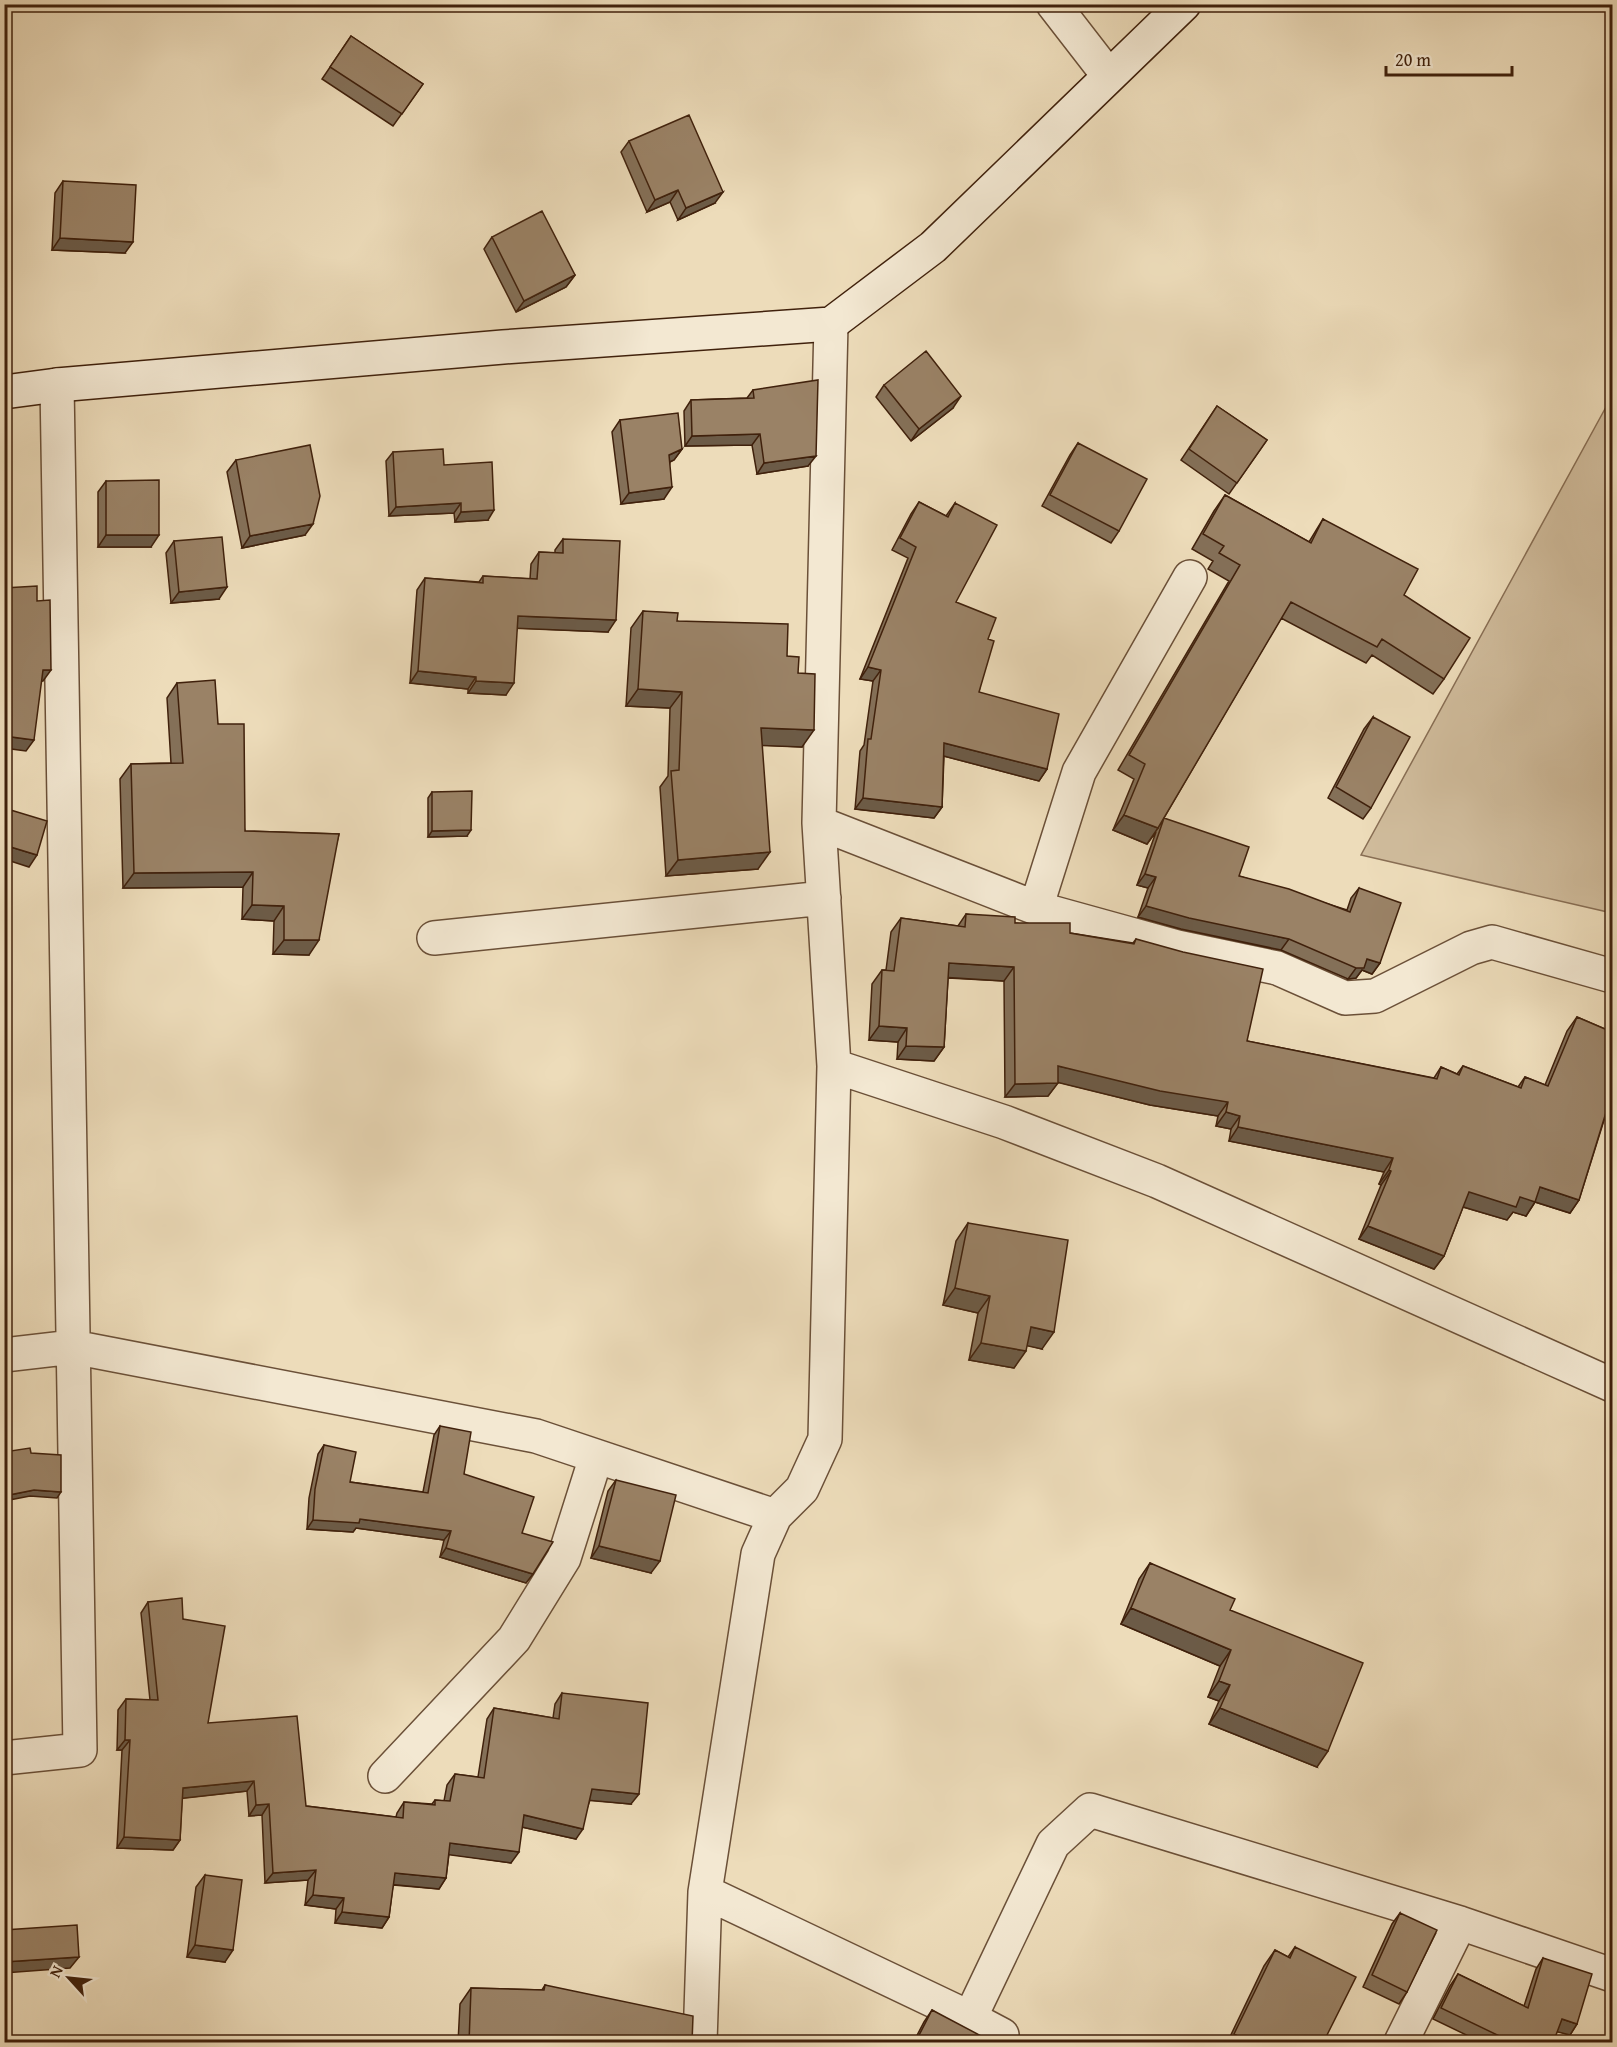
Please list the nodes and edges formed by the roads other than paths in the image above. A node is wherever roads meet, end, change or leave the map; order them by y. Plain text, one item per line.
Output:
1 (1053, 4) edge
2 (1184, 4) edge
3 (1108, 75) junction
4 (831, 324) junction
5 (57, 385) junction
6 (4, 392) edge
7 (1190, 577) dead end
8 (819, 823) junction
9 (824, 898) junction
10 (1035, 908) junction
11 (434, 938) dead end
12 (1612, 976) edge
13 (834, 1066) junction
14 (73, 1347) junction
15 (4, 1355) edge
16 (1612, 1385) edge
17 (596, 1457) junction
18 (775, 1516) junction
19 (4, 1758) edge
20 (385, 1776) dead end
21 (705, 1892) junction
22 (1460, 1923) junction
23 (1612, 1975) edge
24 (970, 2018) junction
25 (700, 2043) edge
26 (998, 2043) edge
27 (1401, 2043) edge

1 - 3 street
2 - 3 street
3 - 4 street
4 - 5 street
4 - 8 street
5 - 6 street
5 - 14 street
7 - 10 street
8 - 9 street
8 - 10 street
9 - 11 street
9 - 13 street
10 - 12 street
13 - 16 street
13 - 18 street
14 - 15 street
14 - 17 street
14 - 19 street
17 - 18 street
17 - 20 street
18 - 21 street
21 - 24 street
21 - 25 street
22 - 23 street
22 - 24 street
22 - 27 street
24 - 26 street

